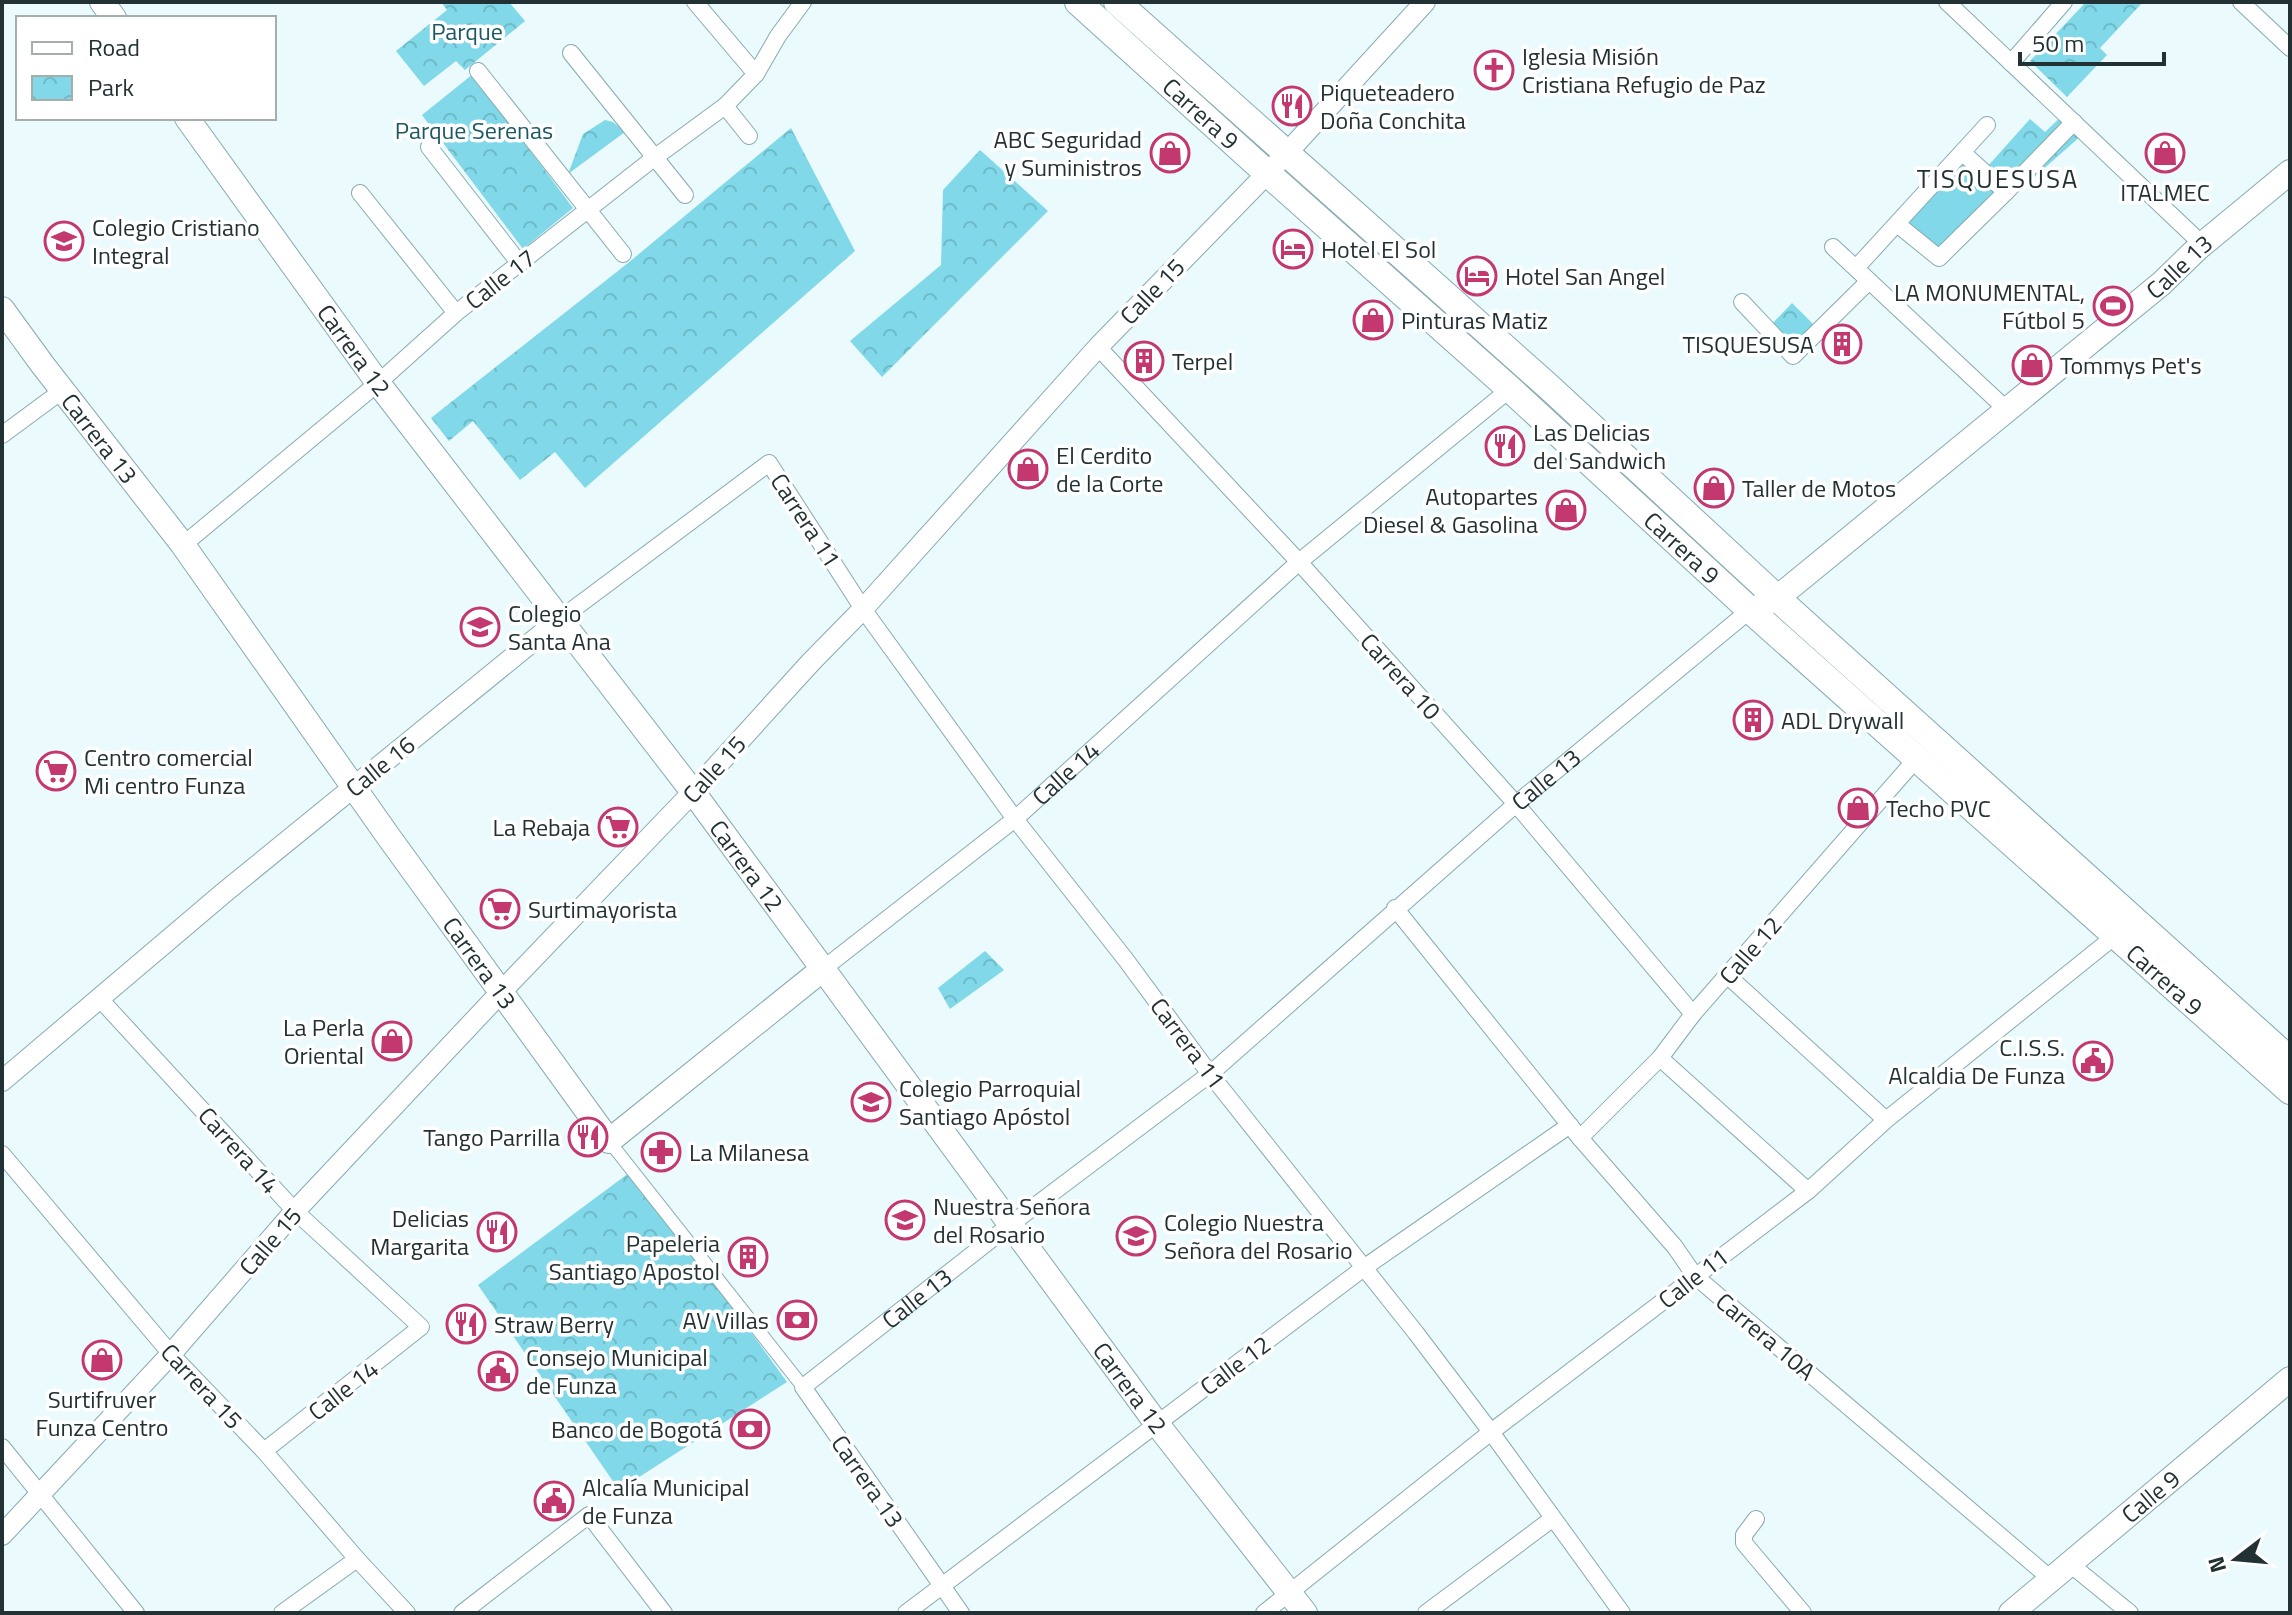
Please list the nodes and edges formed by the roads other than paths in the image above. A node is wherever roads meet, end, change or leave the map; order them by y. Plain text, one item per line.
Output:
1 (695, 2) edge
2 (803, 2) edge
3 (1078, 2) edge
4 (1117, 2) edge
5 (1425, 2) edge
6 (1947, 2) edge
7 (2064, 2) edge
8 (2241, 2) edge
9 (2290, 48) edge
10 (571, 53) dead end
11 (2011, 63) junction
12 (478, 71) dead end
13 (756, 74) junction
14 (725, 106) junction
15 (188, 120) edge
16 (2074, 122) junction
17 (1987, 125) dead end
18 (749, 136) dead end
19 (429, 147) dead end
20 (1963, 153) junction
21 (1286, 154) junction
22 (654, 158) junction
23 (1266, 172) junction
24 (2290, 172) edge
25 (2006, 192) junction
26 (360, 193) dead end
27 (685, 195) dead end
28 (588, 209) junction
29 (1897, 224) junction
30 (2203, 245) junction
31 (1833, 247) dead end
32 (623, 254) dead end
33 (520, 264) junction
34 (1856, 268) junction
35 (1868, 282) junction
36 (1742, 302) dead end
37 (2, 309) edge
38 (456, 313) junction
39 (1098, 347) junction
40 (378, 383) junction
41 (1510, 389) junction
42 (63, 390) junction
43 (2006, 409) junction
44 (2, 435) edge
45 (769, 463) joint
46 (183, 545) junction
47 (1299, 562) junction
48 (1777, 598) junction
49 (863, 609) junction
50 (1750, 610) junction
51 (560, 619) junction
52 (1917, 758) junction
53 (354, 787) junction
54 (693, 792) junction
55 (1516, 804) junction
56 (1015, 819) junction
57 (1395, 908) junction
58 (2115, 936) junction
59 (823, 969) junction
60 (1728, 976) junction
61 (502, 991) junction
62 (99, 998) junction
63 (1693, 1014) junction
64 (2289, 1056) edge
65 (1660, 1058) junction
66 (1210, 1074) junction
67 (2, 1081) edge
68 (2290, 1091) edge
69 (1886, 1120) junction
70 (1575, 1132) junction
71 (609, 1141) junction
72 (2, 1154) edge
73 (1808, 1191) junction
74 (295, 1211) junction
75 (1011, 1224) junction
76 (1365, 1267) junction
77 (1695, 1276) junction
78 (421, 1327) joint
79 (171, 1354) junction
80 (2290, 1379) edge
81 (803, 1387) junction
82 (1157, 1424) junction
83 (1491, 1432) junction
84 (2, 1447) edge
85 (264, 1451) junction
86 (41, 1494) junction
87 (1552, 1519) junction
88 (1756, 1519) dead end
89 (2, 1535) edge
90 (357, 1559) junction
91 (2061, 1571) junction
92 (942, 1587) junction
93 (1291, 1593) junction
94 (136, 1613) edge
95 (282, 1613) edge
96 (407, 1613) edge
97 (462, 1613) edge
98 (664, 1613) edge
99 (906, 1613) edge
100 (961, 1613) edge
101 (1264, 1613) edge
102 (1305, 1613) edge
103 (1426, 1613) edge
104 (1622, 1613) edge
105 (1803, 1613) edge
106 (2011, 1613) edge
107 (2130, 1613) edge

1 - 13 street
2 - 13 street, Calle 17
3 - 23 main road, Carrera 9
4 - 21 main road, Carrera 9
5 - 21 street, Calle 15
6 - 11 street
7 - 11 street
8 - 9 street
10 - 22 street
11 - 16 street
12 - 28 street
13 - 14 street, Calle 17
14 - 18 street
14 - 22 street, Calle 17
15 - 40 main road, Carrera 12
16 - 25 street
16 - 30 street
17 - 20 street
19 - 33 street
20 - 25 street
20 - 29 street
21 - 23 street, Calle 15
21 - 48 main road, Carrera 9
22 - 27 street
22 - 28 street, Calle 17
23 - 39 street, Calle 15
23 - 41 main road, Carrera 9
24 - 30 main road, Calle 13
25 - 29 street
26 - 38 street
28 - 32 street
28 - 33 street, Calle 17
29 - 34 street
30 - 43 main road, Calle 13
31 - 34 street
33 - 38 street, Calle 17
34 - 35 street
35 - 36 street
35 - 43 street
37 - 42 main road, Carrera 13
38 - 40 street, Calle 17
39 - 47 street, Carrera 10
39 - 49 street, Calle 15
40 - 46 street, Calle 17
40 - 51 main road, Carrera 12
41 - 47 street, Calle 14
41 - 50 main road, Carrera 9
42 - 44 street
42 - 46 main road, Carrera 13
43 - 48 main road, Calle 13
45 - 49 street, Carrera 11
45 - 51 street, Calle 16
46 - 53 main road, Carrera 13
47 - 55 street, Carrera 10
47 - 56 street, Calle 14
48 - 50 main road, Calle 13
48 - 64 main road, Carrera 9
49 - 54 street, Calle 15
49 - 56 street, Carrera 11
50 - 52 main road, Carrera 9
50 - 55 street, Calle 13
51 - 53 street, Calle 16
51 - 54 main road, Carrera 12
52 - 58 main road, Carrera 9
52 - 60 street, Calle 12
53 - 61 main road, Carrera 13
53 - 62 street, Calle 16
54 - 59 main road, Carrera 12
54 - 61 street, Calle 15
55 - 57 street, Calle 13
55 - 63 street, Carrera 10
56 - 59 street, Calle 14
56 - 66 street, Carrera 11
57 - 66 street, Calle 13
57 - 70 street, Carrera 10A
58 - 68 main road, Carrera 9
58 - 69 street, Calle 11
59 - 71 main road, Calle 14
59 - 75 main road, Carrera 12
60 - 63 street, Calle 12
60 - 69 street
61 - 71 main road, Carrera 13
61 - 74 street, Calle 15
62 - 67 street, Calle 16
62 - 74 street, Carrera 14
63 - 65 street, Calle 12
65 - 70 street, Calle 12
65 - 73 street
66 - 75 street, Calle 13
66 - 76 street, Carrera 11
69 - 73 street, Calle 11
70 - 76 street, Calle 12
70 - 77 street, Carrera 10A
71 - 81 street, Carrera 13
72 - 79 street, Carrera 15
73 - 77 street, Calle 11
74 - 78 street, Carrera 14
74 - 79 street, Calle 15
75 - 81 street, Calle 13
75 - 82 main road, Carrera 12
76 - 82 street, Calle 12
76 - 83 street, Carrera 11
77 - 83 street, Calle 11
77 - 91 street, Carrera 10A
78 - 85 street, Calle 14
79 - 85 street, Carrera 15
79 - 86 street, Calle 15
80 - 91 main road, Calle 9
81 - 92 street, Carrera 13
82 - 92 street, Calle 12
82 - 93 main road, Carrera 12
83 - 87 street, Carrera 11
83 - 93 street, Calle 11
84 - 86 street
85 - 90 street, Carrera 15
86 - 89 street, Calle 15
86 - 94 street
87 - 103 street
87 - 104 street, Carrera 11
88 - 105 street
90 - 95 street
90 - 96 street, Carrera 15
91 - 106 main road, Calle 9
91 - 107 street, Carrera 10A
92 - 99 street, Calle 12
92 - 100 street, Carrera 13
93 - 101 street, Calle 11
93 - 102 main road, Carrera 12
97 - 98 street

